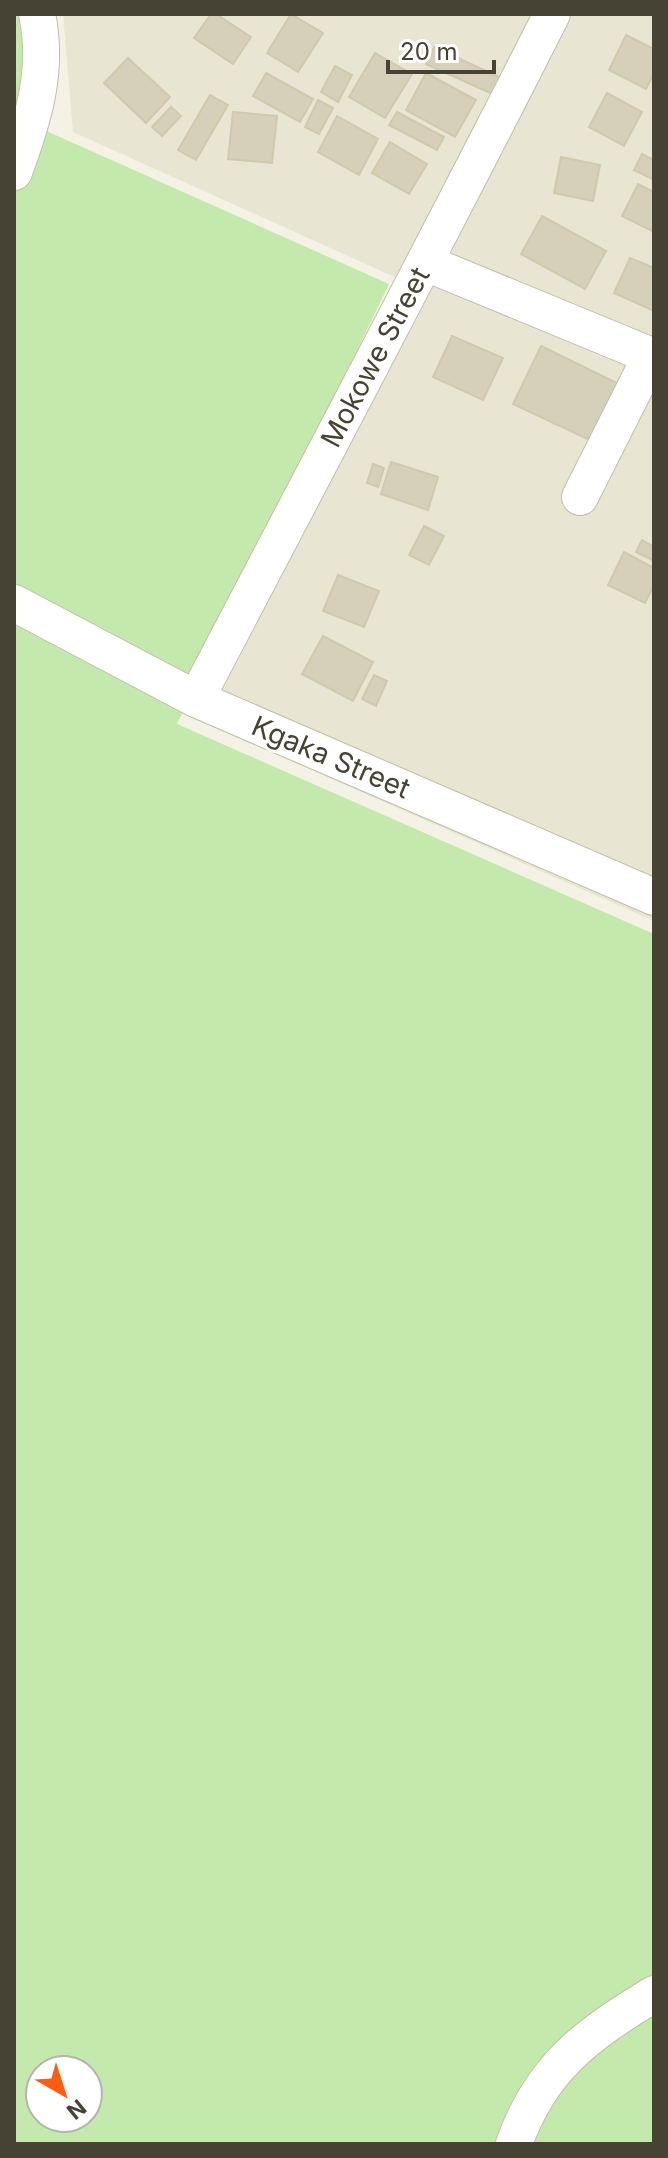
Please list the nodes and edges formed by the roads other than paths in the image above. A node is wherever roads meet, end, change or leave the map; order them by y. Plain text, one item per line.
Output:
1 (37, 14) edge
2 (552, 14) edge
3 (14, 172) edge
4 (426, 263) junction
5 (652, 356) edge
6 (580, 497) dead end
7 (14, 603) edge
8 (196, 699) junction
9 (654, 897) edge
10 (654, 1994) edge
11 (514, 2144) edge

1 - 3 street
2 - 4 street, Mokowe Street
4 - 5 street
4 - 8 street, Mokowe Street
5 - 6 street
7 - 8 street, Kgaka Street
8 - 9 street, Kgaka Street
10 - 11 street

